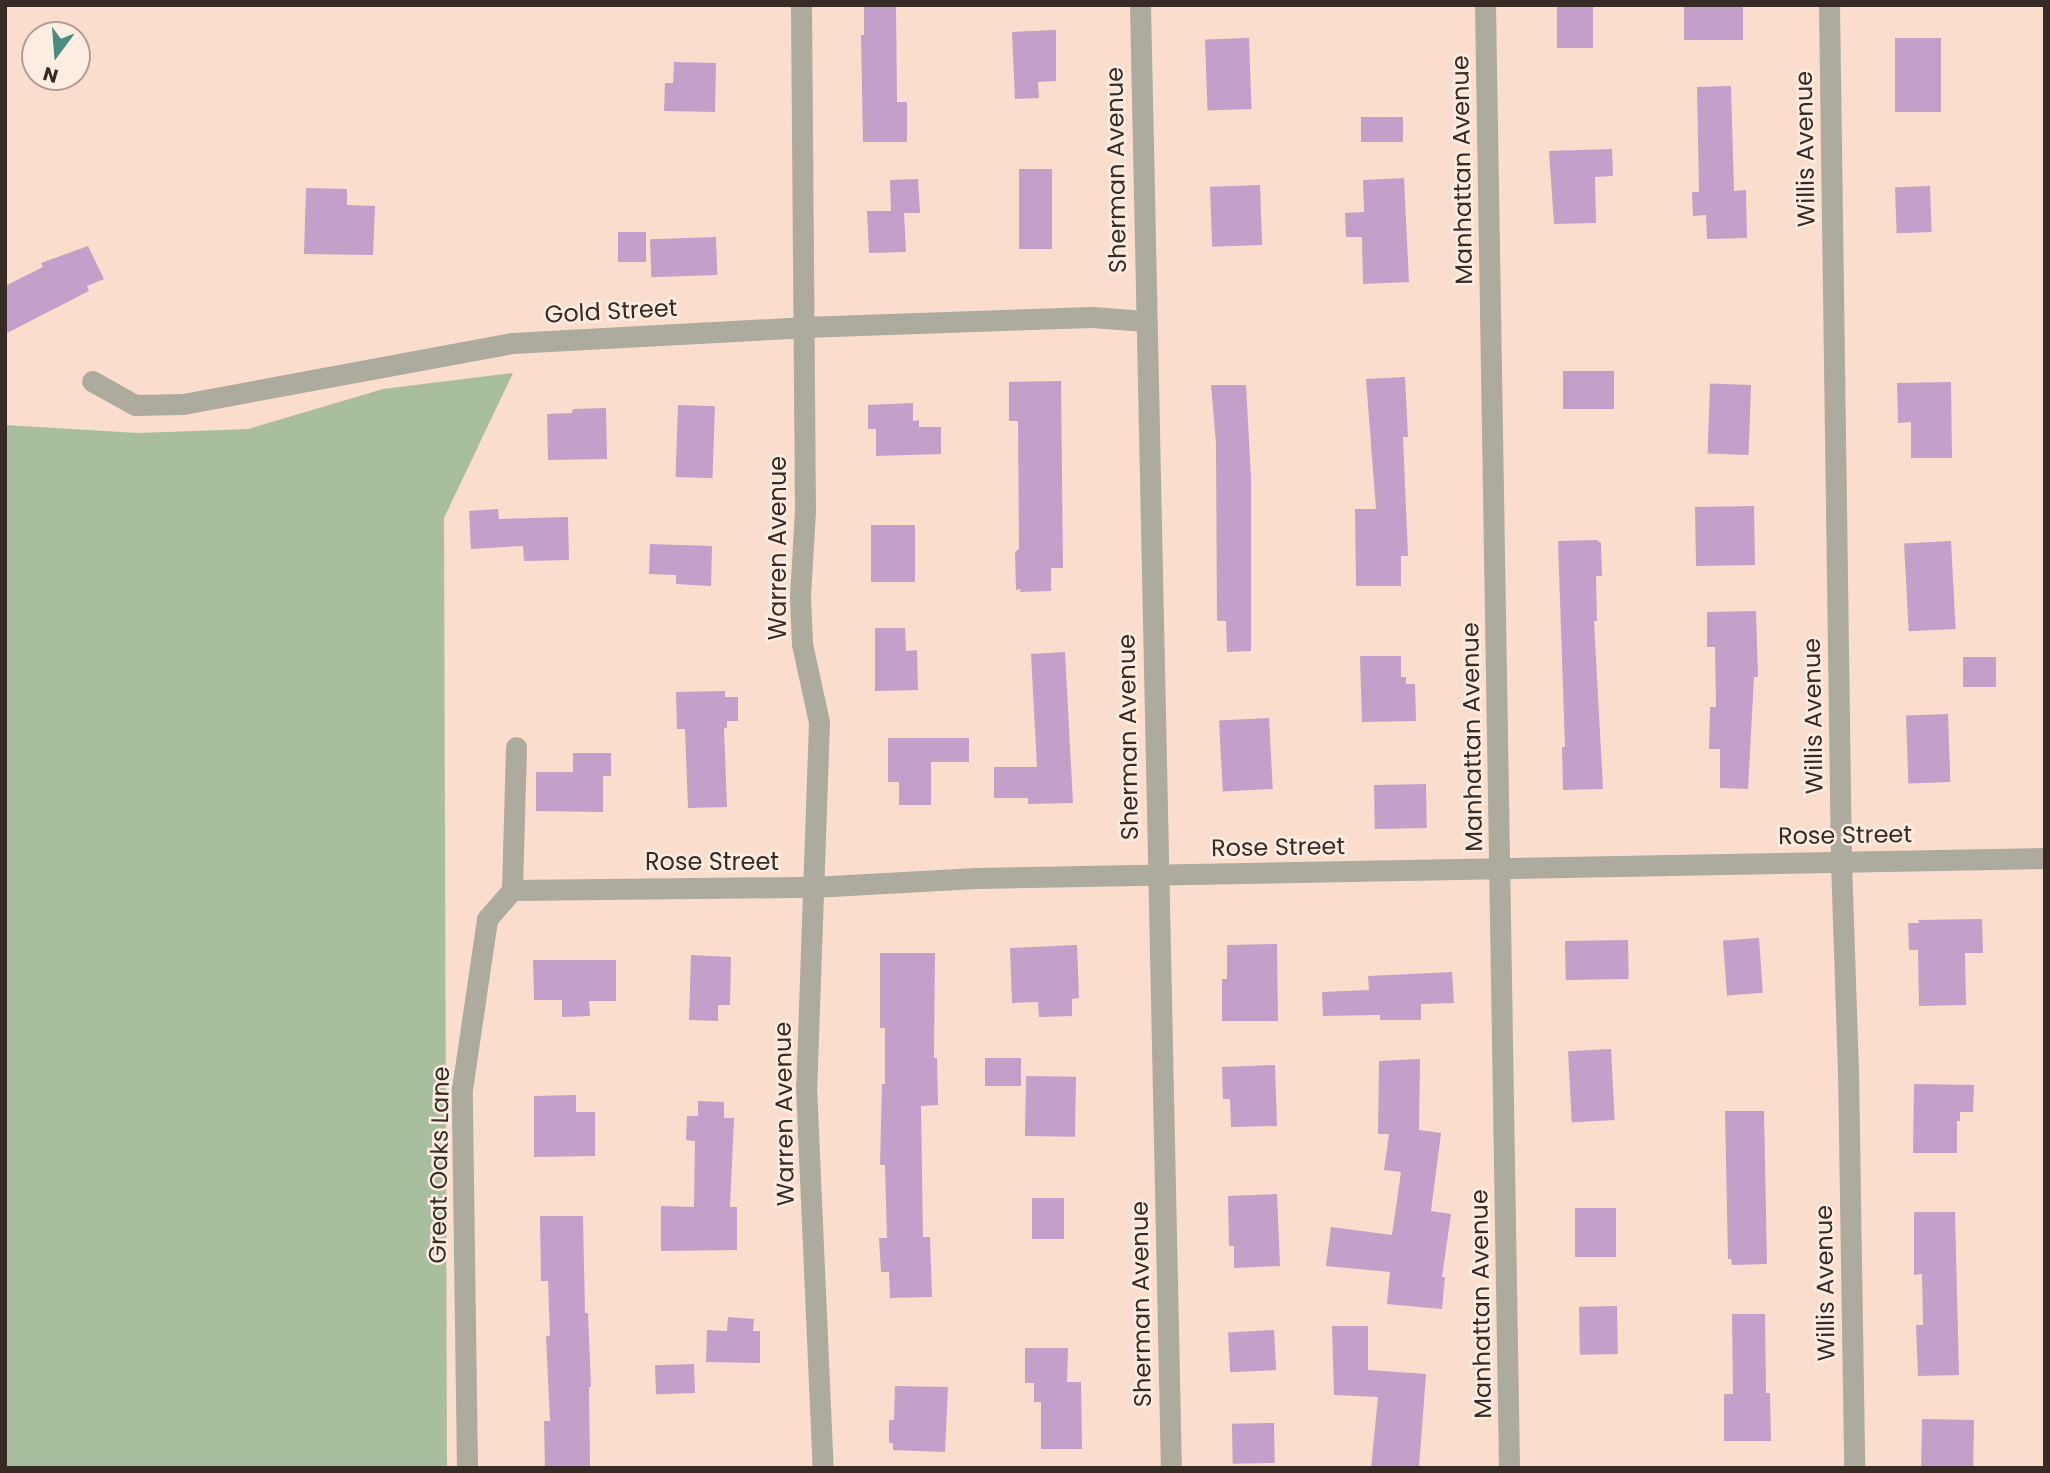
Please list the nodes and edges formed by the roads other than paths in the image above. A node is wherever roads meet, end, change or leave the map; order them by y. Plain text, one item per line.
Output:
1 (801, 5) edge
2 (1140, 5) edge
3 (1485, 5) edge
4 (1829, 5) edge
5 (1145, 321) junction
6 (804, 327) junction
7 (92, 381) dead end
8 (516, 747) dead end
9 (2045, 858) edge
10 (1841, 860) junction
11 (1501, 870) junction
12 (1157, 875) junction
13 (813, 887) junction
14 (512, 890) junction
15 (467, 1468) edge
16 (823, 1468) edge
17 (1171, 1468) edge
18 (1509, 1468) edge
19 (1854, 1468) edge

1 - 6 street, Warren Avenue
2 - 5 street, Sherman Avenue
3 - 11 street, Manhattan Avenue
4 - 10 street, Willis Avenue
5 - 6 street, Gold Street
5 - 12 street, Sherman Avenue
6 - 7 street, Gold Street
6 - 13 street, Warren Avenue
8 - 14 street
9 - 10 street, Rose Street
10 - 11 street, Rose Street
10 - 19 street, Willis Avenue
11 - 12 street, Rose Street
11 - 18 street, Manhattan Avenue
12 - 13 street, Rose Street
12 - 17 street, Sherman Avenue
13 - 14 street, Rose Street
13 - 16 street, Warren Avenue
14 - 15 street, Great Oaks Lane

